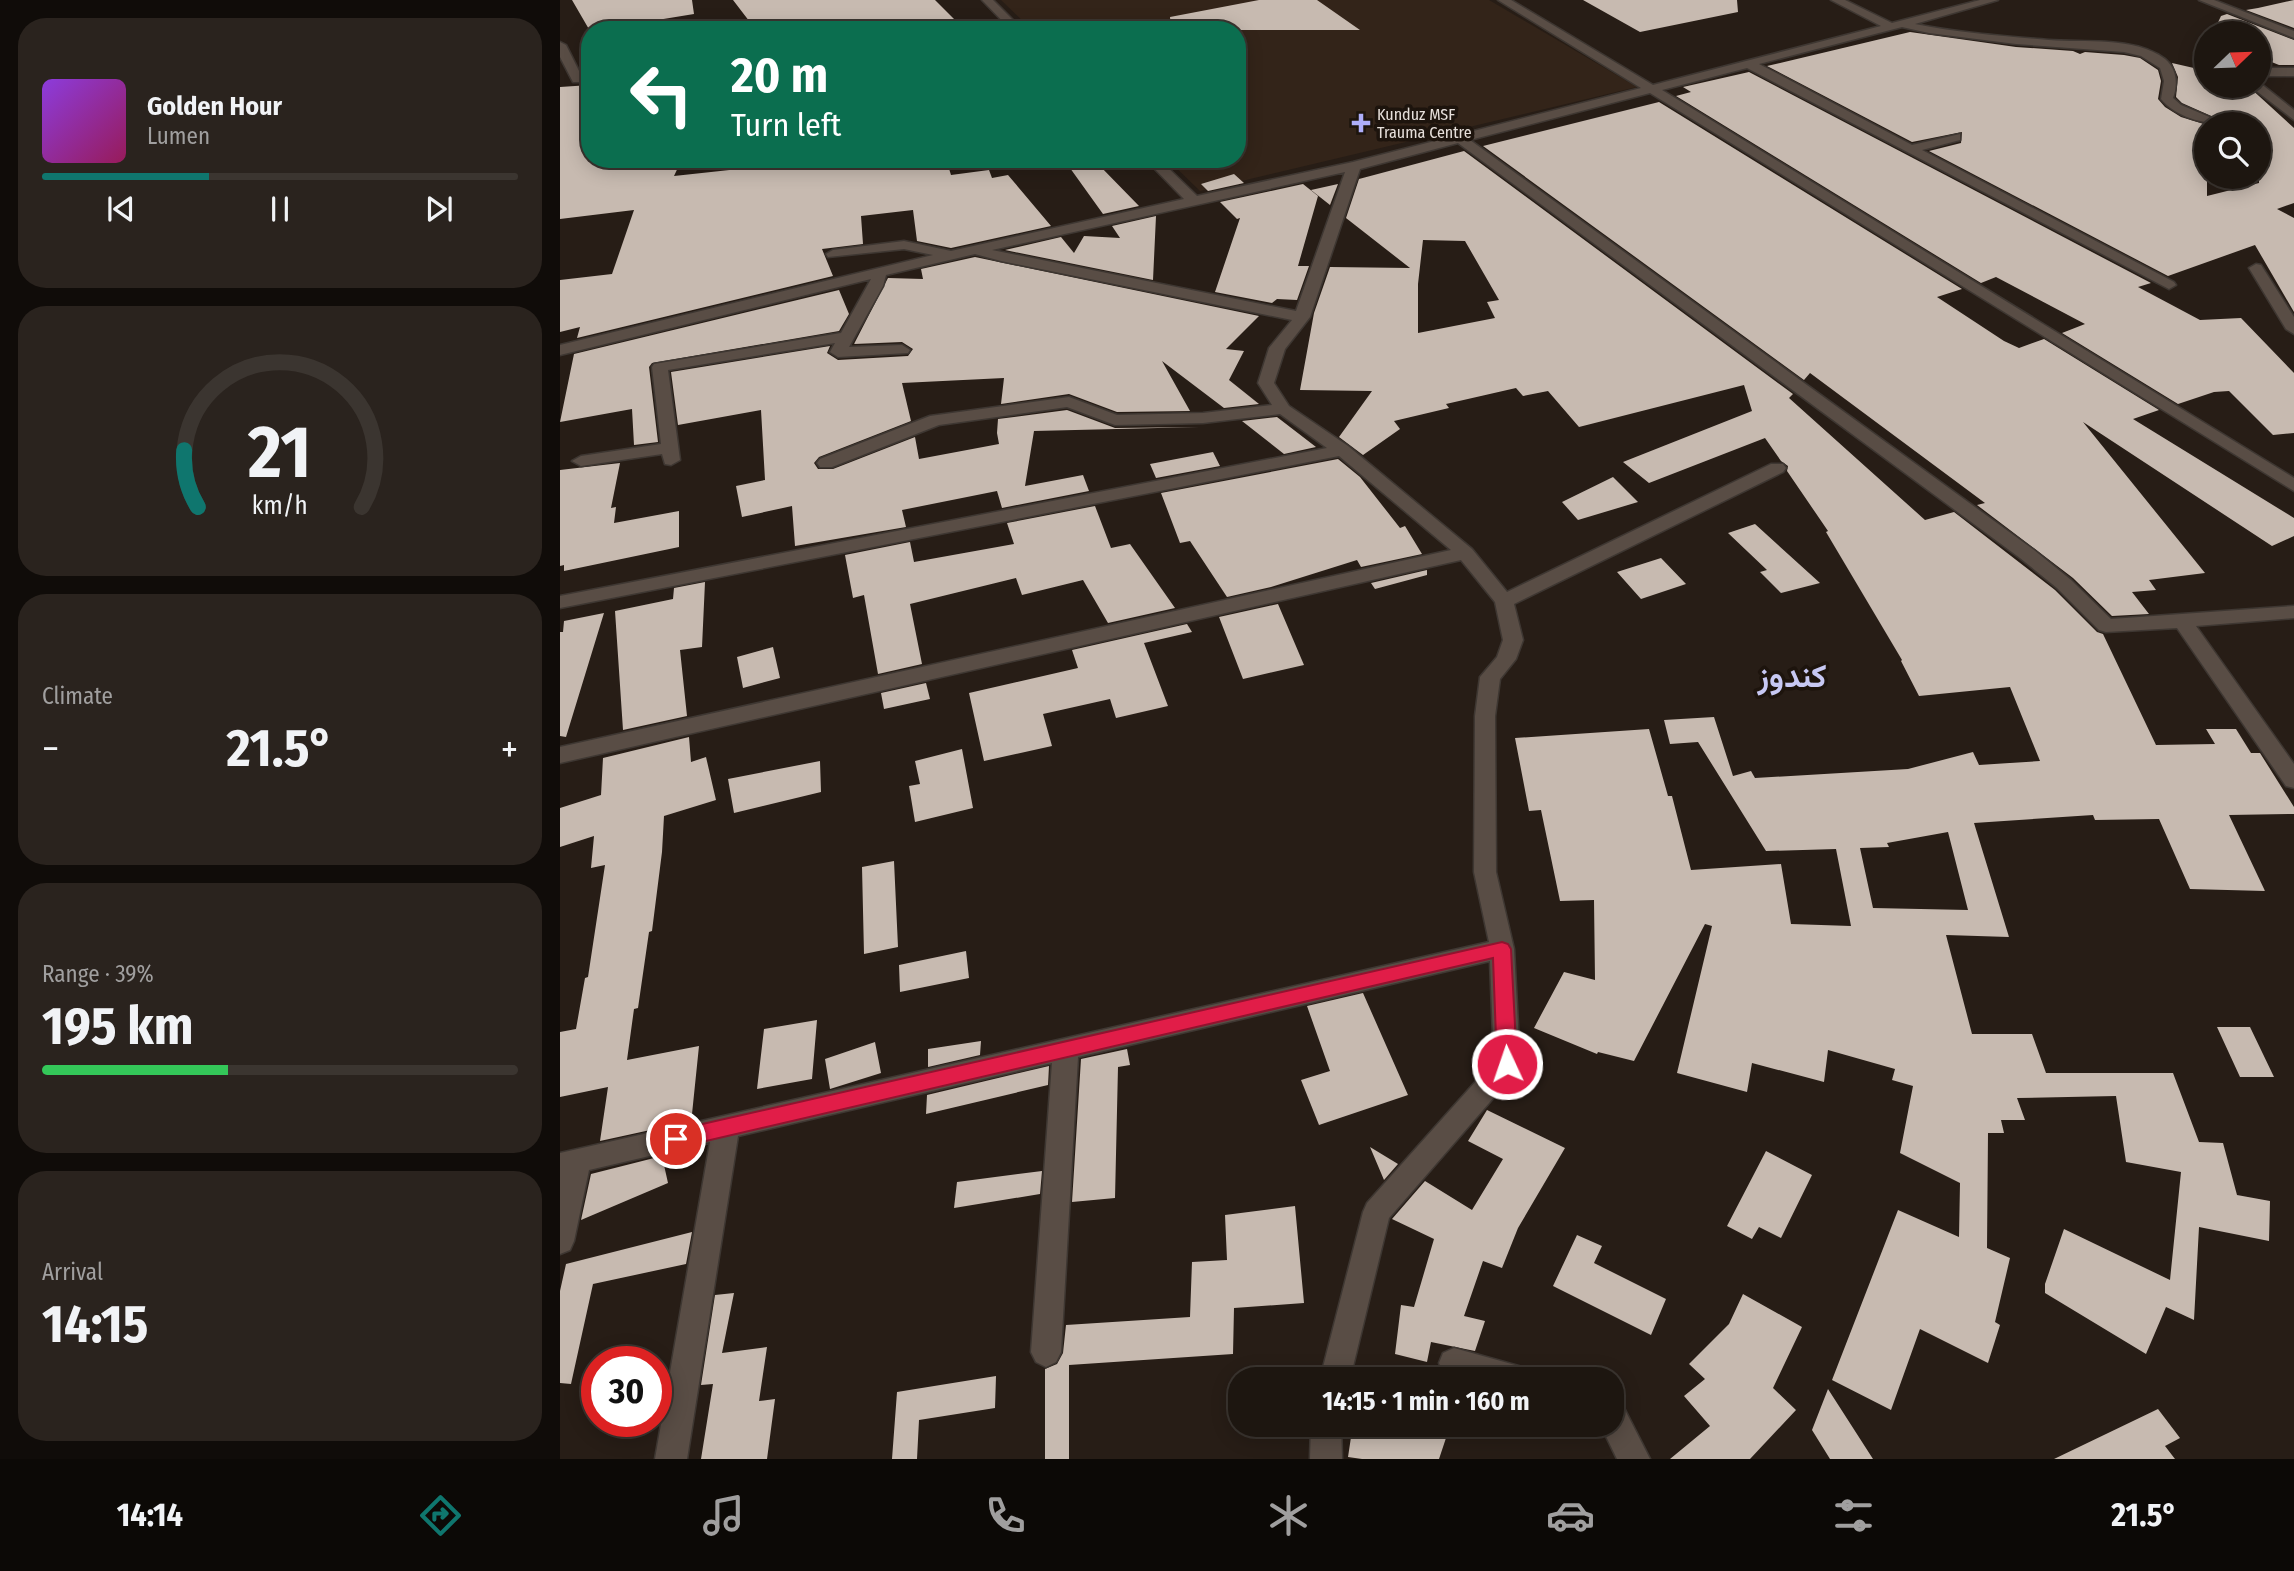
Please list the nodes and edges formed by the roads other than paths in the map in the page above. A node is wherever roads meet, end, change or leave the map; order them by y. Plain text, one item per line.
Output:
1 (987, 0) edge
2 (1503, 0) edge
3 (1836, 0) edge
4 (1993, 0) edge
5 (2204, 0) edge
6 (1009, 21) edge
7 (1895, 24) junction
8 (2294, 35) edge
9 (560, 45) edge
10 (1751, 65) junction
11 (2272, 72) edge
12 (2294, 72) edge
13 (581, 79) edge
14 (1654, 90) junction
15 (2271, 98) edge
16 (2194, 114) edge
17 (2294, 116) edge
18 (1955, 137) dead end
19 (1459, 138) junction
20 (1911, 149) junction
21 (1354, 166) junction
22 (1160, 168) edge
23 (1194, 201) junction
24 (976, 249) junction
25 (833, 254) dead end
26 (953, 255) junction
27 (2256, 268) dead end
28 (880, 272) junction
29 (2169, 285) dead end
30 (1302, 317) junction
31 (2294, 329) edge
32 (845, 337) junction
33 (560, 350) edge
34 (902, 350) dead end
35 (1283, 408) junction
36 (1342, 450) junction
37 (581, 461) dead end
38 (826, 463) dead end
39 (1777, 468) dead end
40 (2294, 486) edge
41 (1465, 553) junction
42 (1504, 601) junction
43 (560, 602) edge
44 (2294, 612) edge
45 (2182, 621) junction
46 (560, 755) edge
47 (2294, 780) edge
48 (1502, 949) junction
49 (1066, 1049) junction
50 (726, 1127) junction
51 (568, 1163) edge
52 (560, 1241) edge
53 (1046, 1352) dead end
54 (1454, 1363) dead end
55 (1338, 1367) edge
56 (1470, 1367) edge
57 (1326, 1437) edge
58 (1622, 1437) edge
59 (671, 1459) edge
60 (1326, 1459) edge
61 (1634, 1459) edge

1 - 6 street
2 - 14 street
3 - 7 street
4 - 7 street
5 - 8 street
7 - 10 street
7 - 16 street
9 - 13 street
10 - 14 street
10 - 20 street
11 - 12 street
14 - 19 street
14 - 40 street
15 - 17 street
18 - 20 street
19 - 21 street
19 - 45 street
20 - 29 street
21 - 23 street
21 - 30 street
22 - 23 street
23 - 24 street
24 - 26 street
24 - 30 street
25 - 26 street
26 - 28 street
27 - 31 street
28 - 32 street
28 - 33 street
30 - 35 street
32 - 34 street
32 - 37 street
35 - 36 street
35 - 38 street
36 - 41 street
36 - 43 street
39 - 42 street
41 - 42 street
41 - 46 street
42 - 48 street
44 - 45 street
45 - 47 street
48 - 49 street
48 - 55 street
49 - 50 street
49 - 53 street
50 - 51 street
50 - 59 street
51 - 52 street
54 - 56 street
57 - 60 street
58 - 61 street

